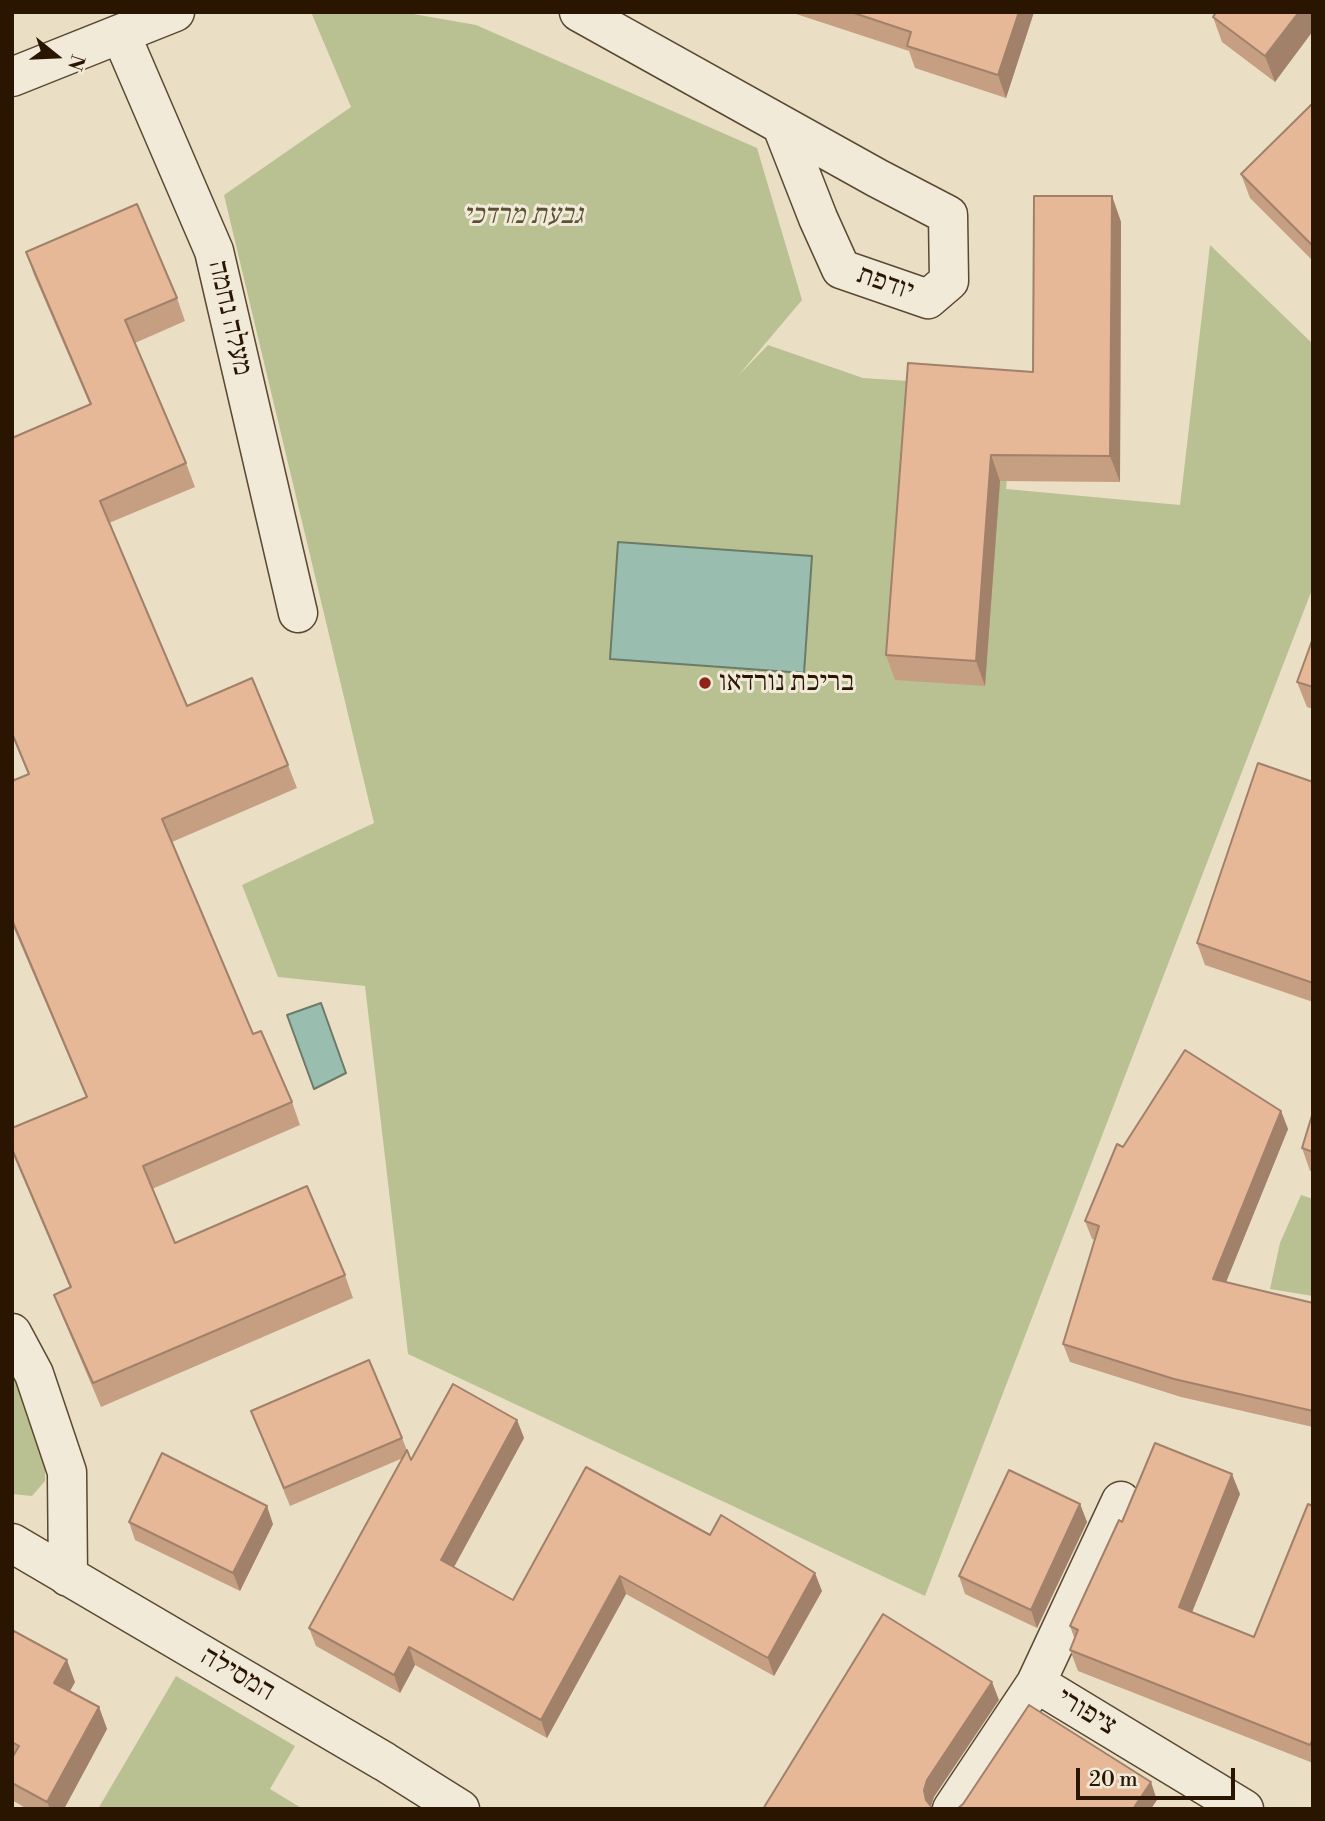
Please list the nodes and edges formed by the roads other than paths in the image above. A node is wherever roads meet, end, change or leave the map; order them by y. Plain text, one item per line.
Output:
1 (175, 12) edge
2 (579, 12) edge
3 (121, 35) junction
4 (12, 77) edge
5 (782, 126) junction
6 (298, 613) dead end
7 (12, 1333) edge
8 (1121, 1501) dead end
9 (12, 1543) edge
10 (68, 1577) junction
11 (1037, 1683) junction
12 (460, 1809) edge
13 (952, 1809) edge
14 (1244, 1809) edge

1 - 3 street
2 - 5 street, יודפת
3 - 4 street
3 - 6 street, מעלה נחמה
5 - 5 street, יודפת
7 - 10 street
8 - 11 street, ציפורי
9 - 10 street, המסילה
10 - 12 street, המסילה
11 - 13 street, ציפורי
11 - 14 street, ציפורי

